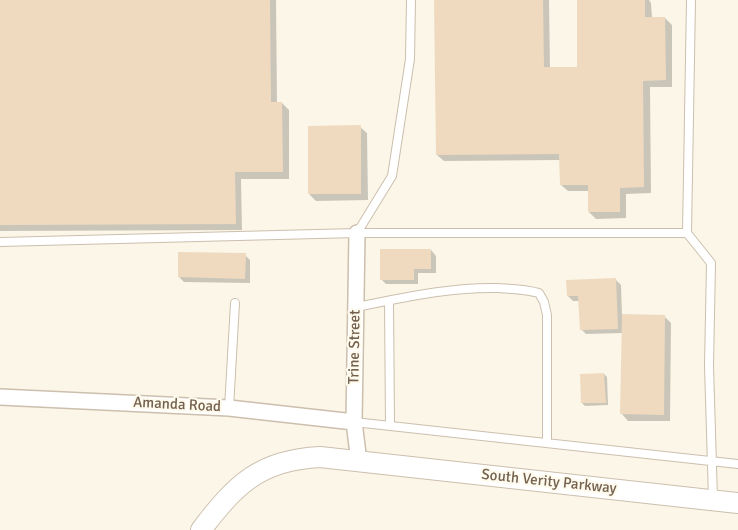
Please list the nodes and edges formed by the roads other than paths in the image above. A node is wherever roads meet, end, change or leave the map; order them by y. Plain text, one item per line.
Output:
1 (411, 0) edge
2 (691, 0) edge
3 (358, 233) junction
4 (688, 233) junction
5 (0, 242) edge
6 (389, 301) junction
7 (235, 303) dead end
8 (356, 307) junction
9 (0, 397) edge
10 (229, 408) junction
11 (354, 422) junction
12 (390, 426) junction
13 (547, 443) junction
14 (712, 461) junction
15 (359, 462) junction
16 (738, 464) edge
17 (713, 501) junction
18 (738, 503) edge
19 (201, 530) edge

1 - 3 lane
2 - 4 lane
3 - 4 lane
3 - 5 lane
3 - 8 street, Trine Street
4 - 14 lane
6 - 8 lane
6 - 12 lane
6 - 13 lane
7 - 10 lane
8 - 11 street, Trine Street
9 - 10 street, Amanda Road
10 - 11 street, Amanda Road
11 - 12 lane
11 - 15 street, Trine Street
12 - 13 lane
13 - 14 lane
14 - 16 lane
14 - 17 lane
15 - 17 street, South Verity Parkway
15 - 19 street, South Verity Parkway
17 - 18 street, South Verity Parkway

